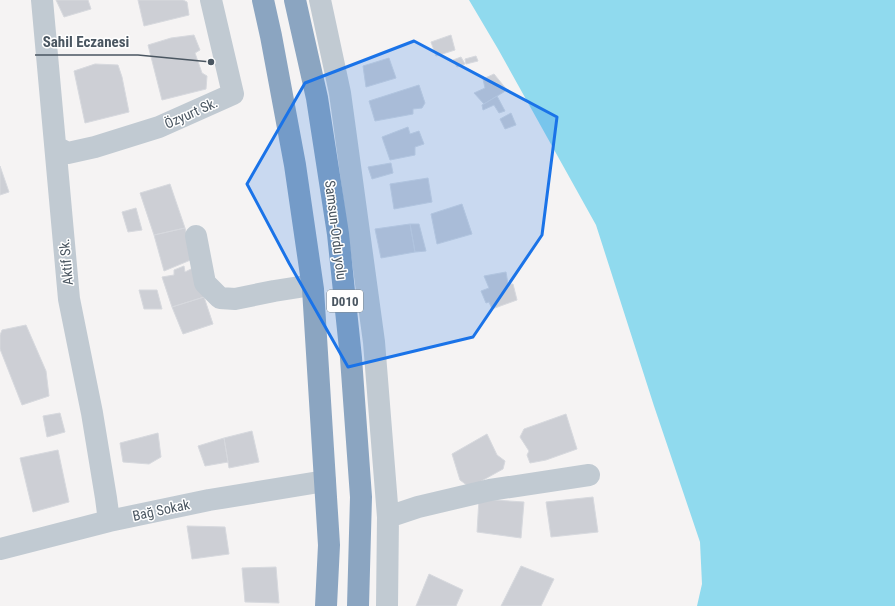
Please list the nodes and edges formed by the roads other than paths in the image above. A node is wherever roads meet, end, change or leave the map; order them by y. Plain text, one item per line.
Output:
1 (42, 0) edge
2 (211, 0) edge
3 (262, 0) edge
4 (295, 0) edge
5 (320, 0) edge
6 (56, 147) junction
7 (196, 236) dead end
8 (312, 285) junction
9 (589, 475) dead end
10 (325, 481) junction
11 (388, 517) junction
12 (108, 521) junction
13 (0, 549) edge
14 (326, 606) edge
15 (358, 606) edge
16 (388, 606) edge

1 - 6 street, Aktif Sk.
2 - 6 street, Özyurt Sk.
3 - 8 highway, D010
4 - 15 highway, Samsun-Ordu yolu / D010
5 - 11 street
6 - 12 street, Aktif Sk.
7 - 8 street
8 - 10 highway, D010
9 - 11 street
10 - 12 street, Bağ Sokak
10 - 14 highway, D010
11 - 16 street
12 - 13 street, Bağ Sokak

